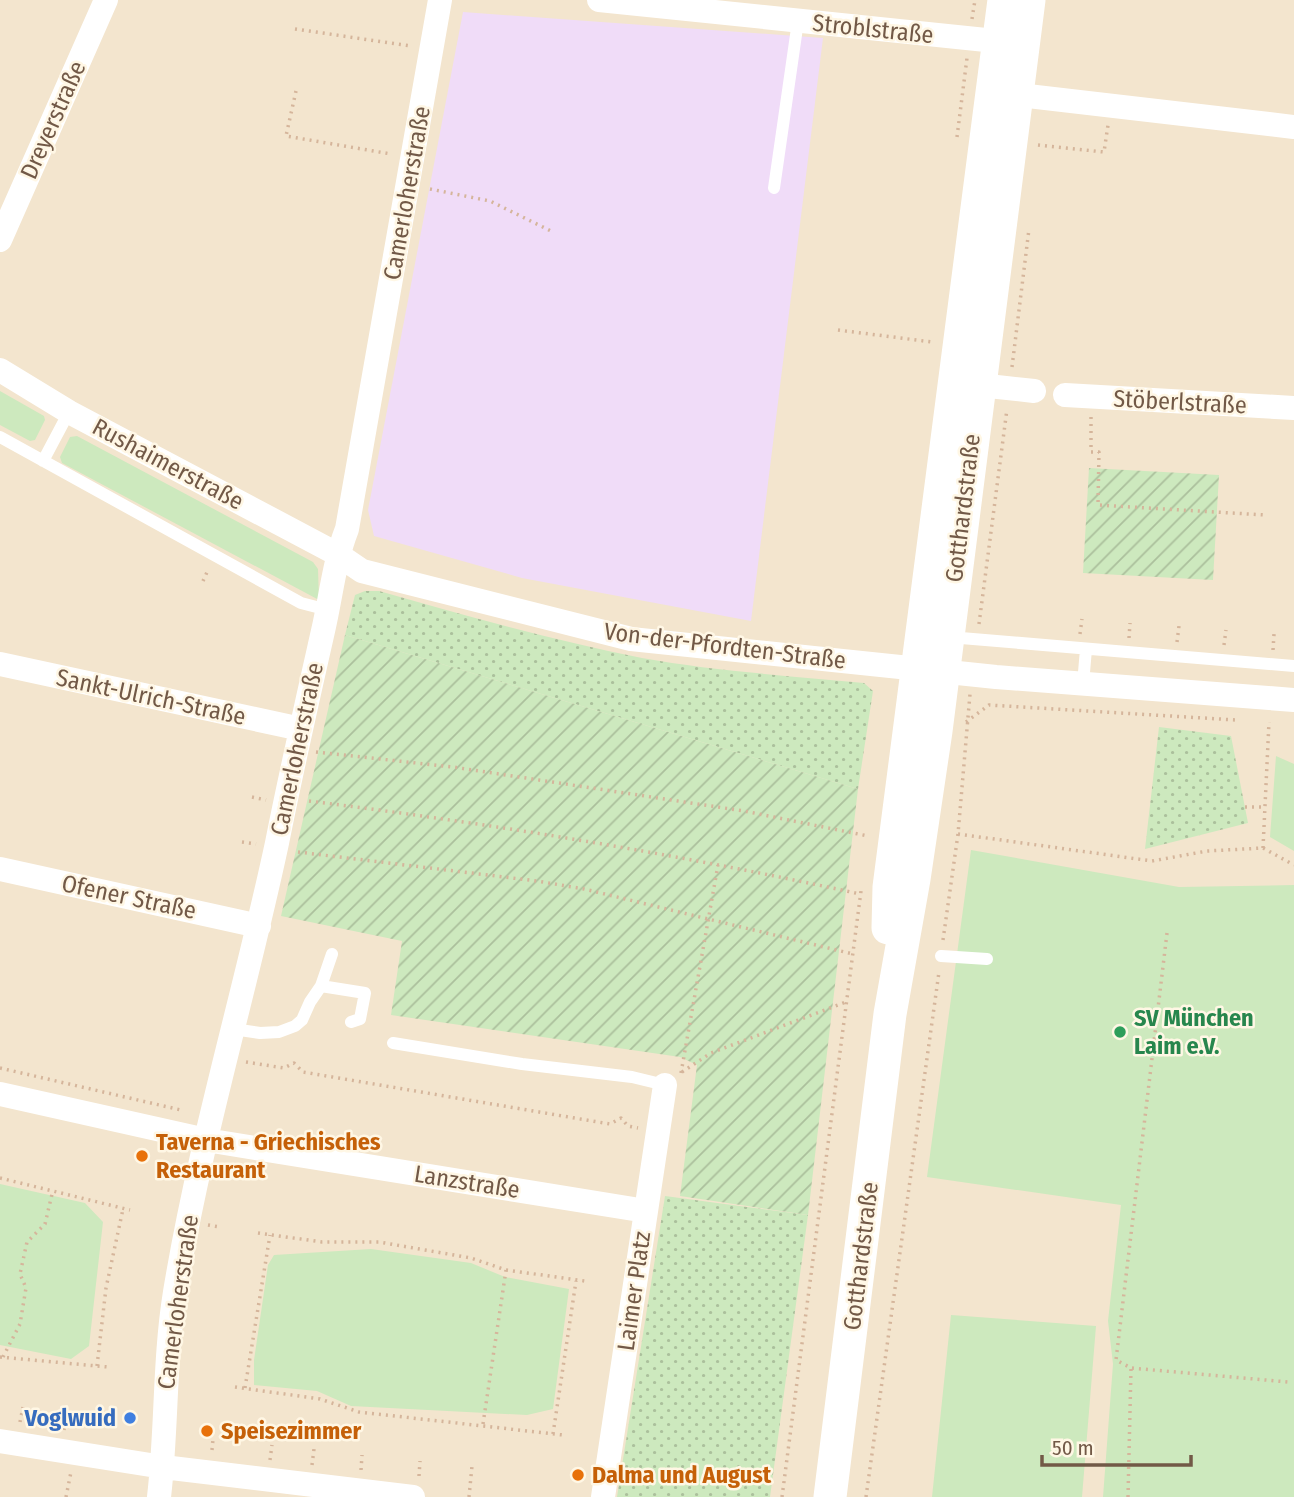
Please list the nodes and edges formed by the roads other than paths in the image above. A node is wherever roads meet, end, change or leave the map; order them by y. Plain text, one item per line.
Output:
1 (106, 0) edge
2 (440, 0) edge
3 (599, 0) edge
4 (1003, 0) edge
5 (1028, 0) edge
6 (798, 21) junction
7 (1010, 43) junction
8 (1004, 93) junction
9 (1294, 127) edge
10 (774, 188) dead end
11 (0, 240) edge
12 (0, 370) edge
13 (994, 387) junction
14 (1034, 391) dead end
15 (1065, 395) dead end
16 (1294, 408) edge
17 (69, 412) junction
18 (0, 437) edge
19 (43, 461) junction
20 (337, 554) junction
21 (328, 610) junction
22 (962, 638) junction
23 (1086, 649) junction
24 (0, 664) edge
25 (1294, 666) edge
26 (944, 672) junction
27 (1083, 684) junction
28 (1294, 700) edge
29 (299, 738) junction
30 (0, 869) edge
31 (259, 926) junction
32 (332, 954) dead end
33 (941, 956) road end
34 (987, 959) dead end
35 (321, 986) junction
36 (351, 1022) dead end
37 (233, 1029) junction
38 (393, 1043) dead end
39 (674, 1078) joint
40 (0, 1094) edge
41 (209, 1128) junction
42 (646, 1211) junction
43 (0, 1441) edge
44 (163, 1467) junction
45 (159, 1497) edge
46 (413, 1497) edge
47 (603, 1497) edge
48 (830, 1497) edge

1 - 11 street, Dreyerstraße
2 - 20 street, Camerloherstraße
3 - 6 street, Stroblstraße
4 - 7 street, Gotthardstraße
5 - 7 street, Gotthardstraße
6 - 7 street, Stroblstraße
6 - 10 lane
7 - 8 street, Gotthardstraße
8 - 9 street
8 - 13 street, Gotthardstraße
8 - 26 street, Gotthardstraße
12 - 17 street, Rushaimerstraße
13 - 14 street
13 - 22 street, Gotthardstraße
15 - 16 street, Stöberlstraße
17 - 19 lane
17 - 20 street, Rushaimerstraße
18 - 19 lane
19 - 21 lane
20 - 21 street, Camerloherstraße
20 - 26 street, Von-der-Pfordten-Straße
21 - 29 street, Camerloherstraße
22 - 23 lane
22 - 26 street, Gotthardstraße
23 - 25 lane
23 - 27 lane
24 - 29 street, Sankt-Ulrich-Straße
26 - 27 street, Von-der-Pfordten-Straße
26 - 48 street, Gotthardstraße
27 - 28 street, Von-der-Pfordten-Straße
29 - 31 street, Camerloherstraße
30 - 31 street, Ofener Straße
31 - 37 street, Camerloherstraße
32 - 35 lane
33 - 34 lane
35 - 36 lane
35 - 37 lane
37 - 41 street, Camerloherstraße
38 - 39 lane
39 - 42 street, Laimer Platz
40 - 41 street, Lanzstraße
41 - 42 street, Lanzstraße
41 - 44 street, Camerloherstraße
42 - 47 street, Laimer Platz
43 - 44 street
44 - 45 street, Camerloherstraße
44 - 46 street

